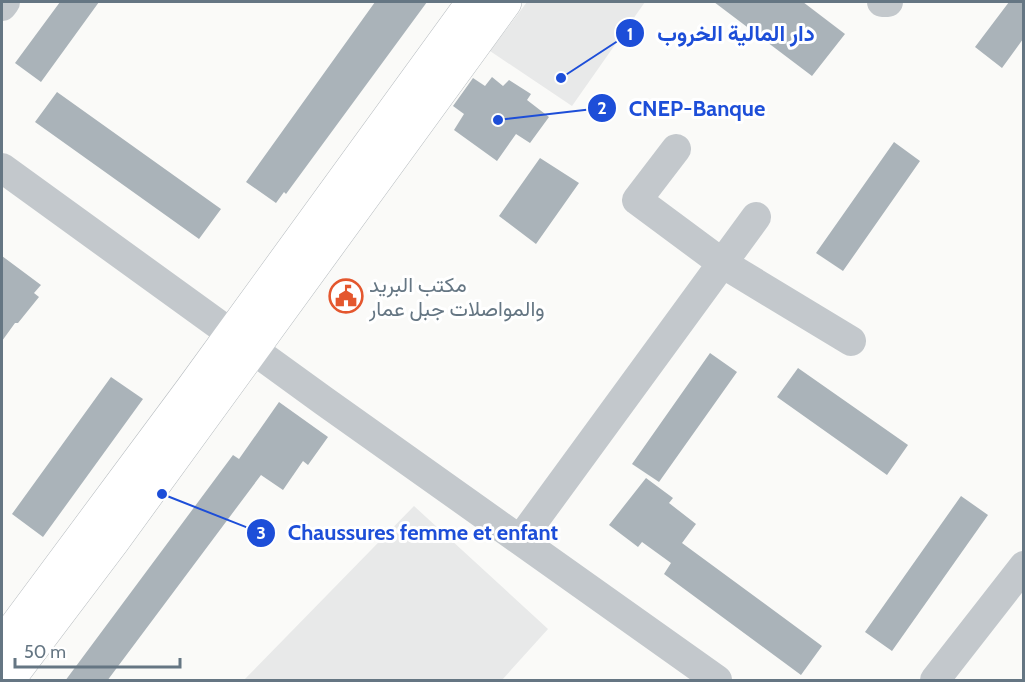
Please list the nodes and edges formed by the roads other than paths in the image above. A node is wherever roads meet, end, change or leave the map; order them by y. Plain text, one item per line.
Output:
1 (5, 2) edge
2 (473, 2) edge
3 (505, 2) edge
4 (882, 2) edge
5 (888, 2) edge
6 (2, 6) edge
7 (676, 149) dead end
8 (2, 168) edge
9 (756, 217) dead end
10 (722, 263) junction
11 (851, 341) dead end
12 (242, 342) junction
13 (520, 540) junction
14 (1023, 566) edge
15 (2, 645) edge
16 (8, 681) edge
17 (717, 681) edge
18 (935, 681) edge

1 - 6 street
2 - 12 main road
3 - 12 main road
4 - 5 street
7 - 10 street
8 - 12 street
9 - 10 street
10 - 11 street
10 - 13 street
12 - 13 street
12 - 15 main road
12 - 16 main road
13 - 17 street
14 - 18 street

